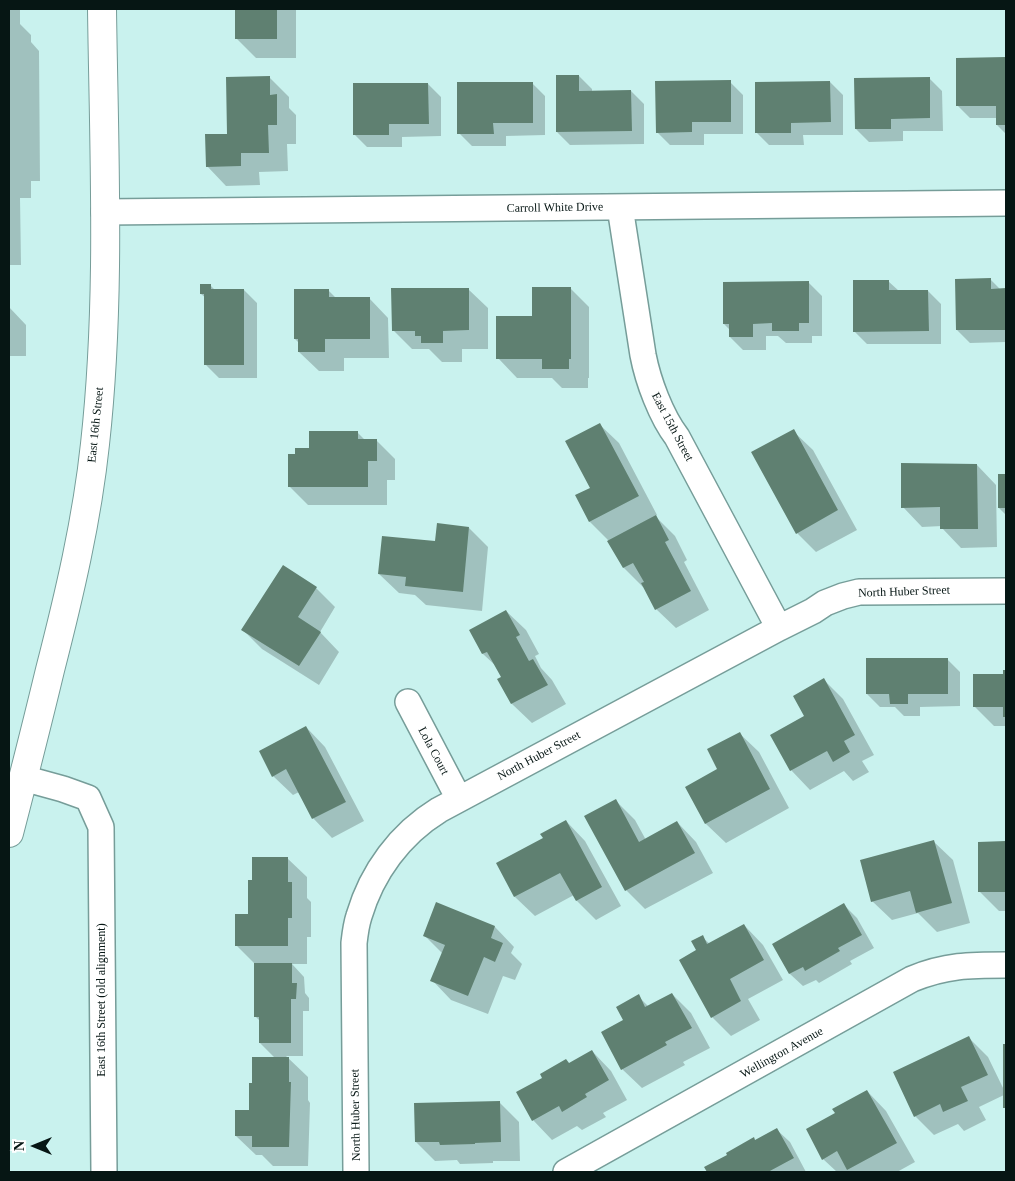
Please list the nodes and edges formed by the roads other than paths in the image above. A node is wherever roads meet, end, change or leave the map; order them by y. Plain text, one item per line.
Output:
1 (102, 9) edge
2 (1006, 203) edge
3 (620, 207) junction
4 (104, 212) junction
5 (1006, 591) edge
6 (779, 628) junction
7 (408, 702) dead end
8 (23, 778) junction
9 (459, 799) junction
10 (9, 833) edge
11 (1006, 965) edge
12 (104, 1172) edge
13 (356, 1172) edge
14 (566, 1172) edge

1 - 4 street, East 16th Street
2 - 3 street, Carroll White Drive
3 - 4 street, Carroll White Drive
3 - 6 street, East 15th Street
4 - 8 street, East 16th Street
5 - 6 street, North Huber Street
6 - 9 street, North Huber Street
7 - 9 street, Lola Court
8 - 10 street, East 16th Street
8 - 12 street, East 16th Street (old alignment)
9 - 13 street, North Huber Street
11 - 14 street, Wellington Avenue

